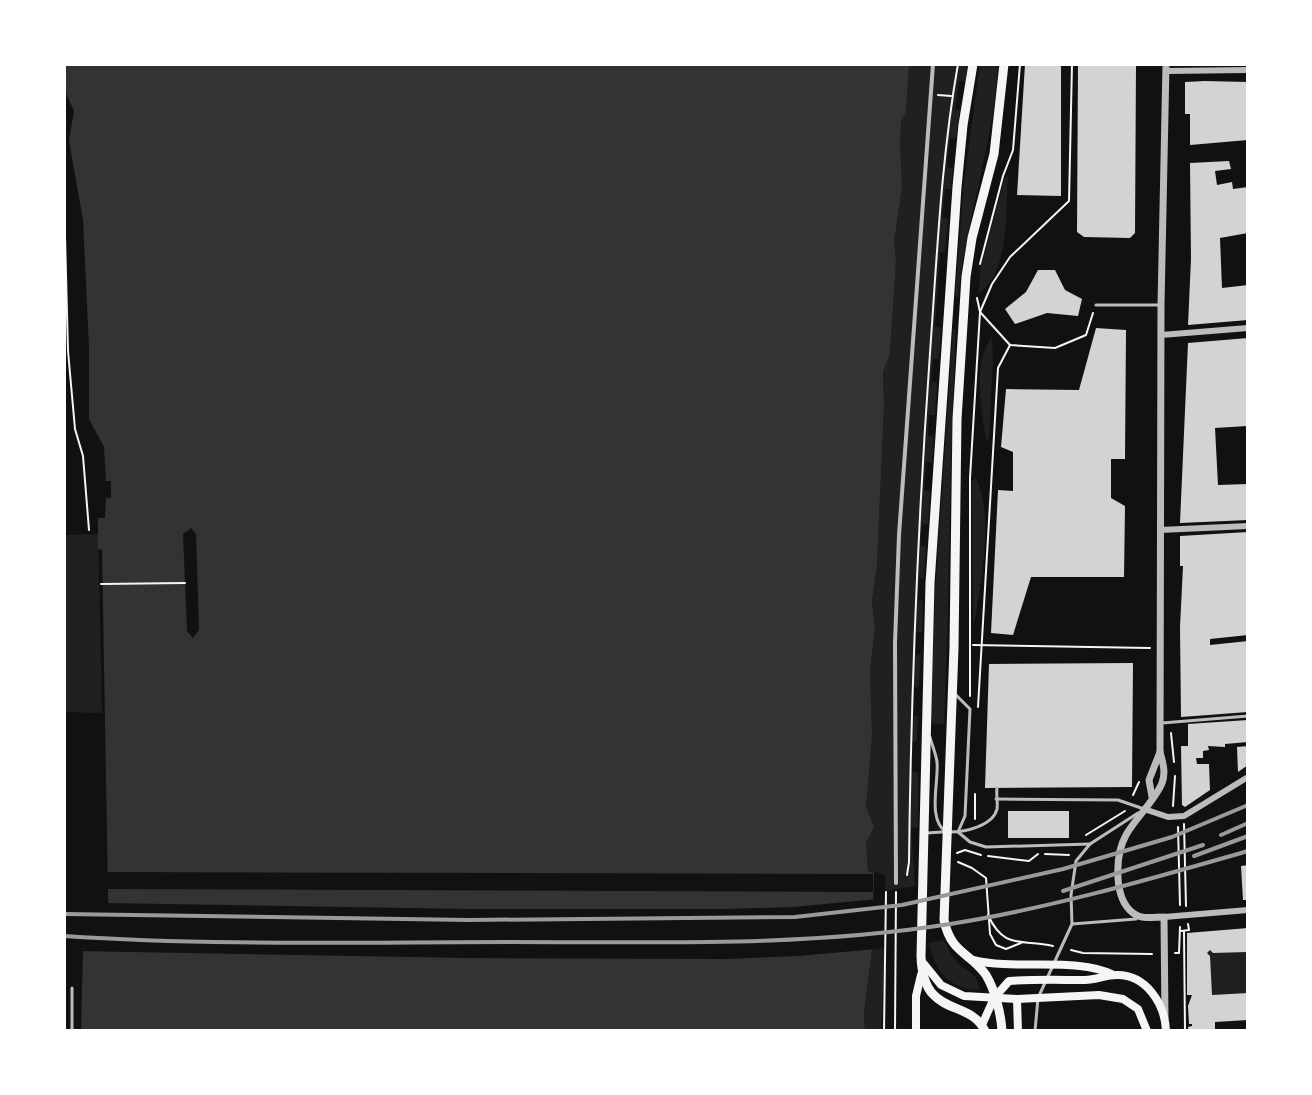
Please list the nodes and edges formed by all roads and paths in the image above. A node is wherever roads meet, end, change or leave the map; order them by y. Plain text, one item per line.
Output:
1 (933, 64) edge
2 (958, 64) edge
3 (973, 64) edge
4 (1004, 64) edge
5 (1020, 64) edge
6 (1072, 64) edge
7 (1166, 67) edge
8 (1248, 70) edge
9 (931, 95) junction
10 (953, 96) junction
11 (64, 198) edge
12 (979, 268) dead end
13 (975, 293) dead end
14 (1096, 305) joint
15 (1161, 305) junction
16 (980, 312) junction
17 (1248, 328) edge
18 (1161, 335) junction
19 (1010, 345) junction
20 (910, 369) junction
21 (930, 371) junction
22 (905, 425) junction
23 (927, 426) junction
24 (903, 475) junction
25 (923, 476) junction
26 (1248, 526) edge
27 (89, 530) dead end
28 (1160, 530) junction
29 (899, 535) junction
30 (920, 536) junction
31 (185, 583) dead end
32 (101, 584) dead end
33 (971, 645) junction
34 (983, 647) junction
35 (1160, 648) junction
36 (951, 689) junction
37 (978, 707) dead end
38 (970, 709) junction
39 (1248, 716) edge
40 (925, 722) junction
41 (1162, 723) junction
42 (1160, 752) junction
43 (1174, 763) dead end
44 (1175, 774) dead end
45 (1150, 776) junction
46 (1248, 777) edge
47 (997, 788) dead end
48 (975, 789) dead end
49 (1152, 797) junction
50 (996, 799) junction
51 (1129, 803) junction
52 (1144, 809) junction
53 (1181, 817) junction
54 (974, 827) junction
55 (946, 832) junction
56 (958, 832) junction
57 (924, 836) junction
58 (970, 842) junction
59 (1090, 844) junction
60 (1076, 845) junction
61 (965, 850) junction
62 (897, 853) junction
63 (909, 853) junction
64 (915, 853) dead end
65 (953, 854) dead end
66 (909, 861) junction
67 (916, 861) dead end
68 (953, 861) dead end
69 (896, 883) junction
70 (886, 892) dead end
71 (1248, 910) edge
72 (988, 915) junction
73 (1188, 915) junction
74 (1180, 916) junction
75 (1164, 917) junction
76 (1143, 918) junction
77 (1072, 924) junction
78 (1182, 931) junction
79 (1024, 942) junction
80 (1061, 948) junction
81 (1164, 953) junction
82 (921, 956) junction
83 (968, 959) junction
84 (1053, 966) junction
85 (921, 975) junction
86 (1114, 975) junction
87 (1046, 980) junction
88 (72, 988) dead end
89 (994, 998) junction
90 (1038, 998) junction
91 (1017, 999) junction
92 (984, 1028) edge
93 (1166, 1028) edge
94 (72, 1031) edge
95 (884, 1031) edge
96 (895, 1031) edge
97 (916, 1031) edge
98 (1002, 1031) edge
99 (1018, 1031) edge
100 (1035, 1031) edge
101 (1147, 1031) edge
102 (1185, 1031) edge

1 - 9 street
2 - 10 path
3 - 40 main road
4 - 36 main road
5 - 12 path
6 - 16 path
7 - 8 street
7 - 15 street
9 - 10 path
9 - 20 street
10 - 21 path
11 - 27 path
13 - 16 path
14 - 15 lane
14 - 19 path
15 - 18 street
16 - 19 path
16 - 33 path
17 - 18 street
18 - 28 street
19 - 34 path
20 - 21 path
20 - 22 street
21 - 23 path
22 - 23 path
22 - 24 street
23 - 25 path
24 - 25 path
24 - 29 street
25 - 30 path
26 - 28 street
28 - 35 street
29 - 30 path
29 - 62 street
30 - 63 path
31 - 32 path
33 - 34 path
33 - 38 path
34 - 35 path
34 - 37 path
35 - 41 street
36 - 38 lane
36 - 55 main road
38 - 56 lane
39 - 41 lane
40 - 55 lane
40 - 57 main road
41 - 42 street
41 - 43 path
42 - 45 street
42 - 49 street
44 - 53 path
45 - 49 street
45 - 51 path
46 - 53 street
47 - 50 lane
48 - 54 path
49 - 52 street
50 - 51 lane
50 - 54 lane
51 - 52 lane
51 - 60 path
52 - 53 street
52 - 59 lane
52 - 76 street
53 - 73 path
53 - 74 path
54 - 56 lane
55 - 56 lane
55 - 57 lane
55 - 83 main road
56 - 58 lane
57 - 82 main road
58 - 60 lane
58 - 61 path
59 - 60 lane
59 - 77 lane
60 - 61 path
61 - 65 path
62 - 63 path
62 - 69 street
63 - 64 path
63 - 66 path
66 - 67 path
66 - 69 path
68 - 72 path
69 - 96 path
70 - 95 path
71 - 73 street
72 - 79 path
72 - 79 path
73 - 74 street
73 - 78 path
74 - 75 street
75 - 76 street
75 - 81 street
76 - 77 lane
77 - 80 lane
78 - 81 path
78 - 102 path
79 - 80 path
80 - 81 path
80 - 84 lane
81 - 93 street
82 - 85 main road
82 - 89 main road
83 - 84 main road
83 - 89 main road
84 - 86 main road
84 - 87 lane
85 - 92 main road
85 - 97 main road
86 - 87 main road
86 - 93 main road
87 - 89 main road
87 - 90 lane
88 - 94 lane
89 - 91 main road
89 - 92 main road
89 - 98 main road
90 - 91 main road
90 - 100 lane
90 - 101 main road
91 - 99 main road

